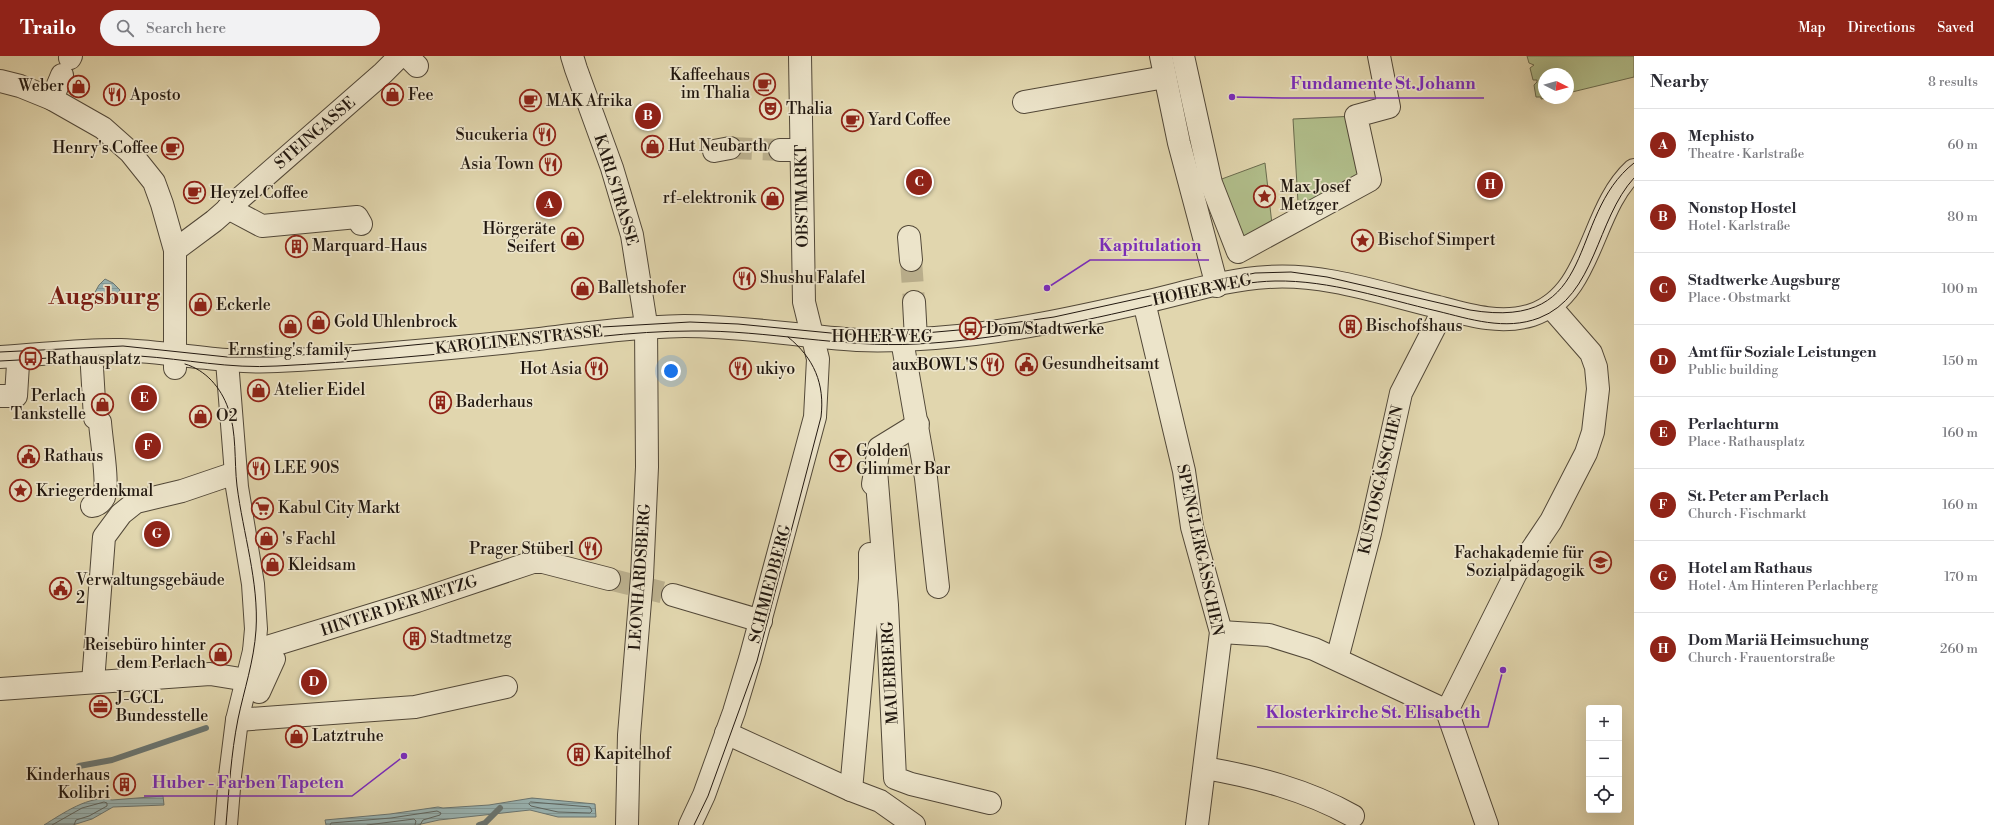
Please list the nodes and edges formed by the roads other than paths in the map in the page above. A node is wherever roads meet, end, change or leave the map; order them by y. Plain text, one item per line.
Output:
1 (572, 56) edge
2 (800, 56) edge
3 (1161, 56) edge
4 (1183, 56) edge
5 (1379, 56) edge
6 (67, 63) edge
7 (397, 64) edge
8 (1165, 77) junction
9 (0, 81) edge
10 (52, 99) junction
11 (1024, 102) dead end
12 (1634, 170) edge
13 (228, 208) junction
14 (361, 224) dead end
15 (909, 237) dead end
16 (175, 250) junction
17 (911, 260) tunnel mouth
18 (1217, 286) junction
19 (914, 302) tunnel mouth
20 (1144, 302) junction
21 (1550, 306) junction
22 (1444, 309) junction
23 (646, 328) junction
24 (812, 336) junction
25 (909, 340) junction
26 (91, 351) junction
27 (9, 361) edge
28 (226, 361) junction
29 (175, 362) junction
30 (0, 396) edge
31 (918, 424) junction
32 (876, 470) junction
33 (235, 473) junction
34 (92, 506) dead end
35 (609, 579) tunnel mouth
36 (938, 588) dead end
37 (673, 595) tunnel mouth
38 (761, 621) junction
39 (1220, 632) junction
40 (254, 651) junction
41 (274, 658) dead end
42 (1338, 660) junction
43 (93, 682) junction
44 (253, 686) junction
45 (506, 687) dead end
46 (0, 688) edge
47 (1447, 711) junction
48 (237, 720) junction
49 (726, 733) junction
50 (1205, 768) junction
51 (851, 790) junction
52 (990, 803) dead end
53 (1353, 816) dead end
54 (226, 825) edge
55 (627, 825) edge
56 (690, 825) edge
57 (914, 825) edge
58 (1197, 825) edge
59 (1487, 825) edge

1 - 23 street, KARLSTRASSE
2 - 24 street, OBSTMARKT
3 - 8 street
4 - 5 street
6 - 10 street
7 - 13 street, STEINGASSE
8 - 11 street
8 - 18 street
9 - 10 street
10 - 16 street
12 - 21 street, HOHER WEG
13 - 14 street
13 - 16 street, STEINGASSE
15 - 17 street
16 - 29 street
18 - 20 street, HOHER WEG
18 - 22 street, HOHER WEG
19 - 25 street
20 - 25 street, HOHER WEG
20 - 39 street, SPENGLERGÄSSCHEN
21 - 22 street, HOHER WEG
21 - 47 street
22 - 42 street, KUSTOSGÄSSCHEN
23 - 24 street, KAROLINENSTRASSE
23 - 28 street, KAROLINENSTRASSE
23 - 55 street, LEONHARDSBERG
24 - 25 street, HOHER WEG
24 - 38 street, SCHMIEDBERG
25 - 31 street
26 - 27 street
26 - 29 street
26 - 34 street
27 - 30 street
28 - 29 street
28 - 33 street
31 - 32 street, MAUERBERG
31 - 36 street
32 - 51 street, MAUERBERG
32 - 52 street, MAUERBERG
33 - 40 street
33 - 43 street
35 - 40 street, HINTER DER METZG
37 - 38 street
38 - 49 street, SCHMIEDBERG
39 - 42 street
39 - 50 street, SPENGLERGÄSSCHEN
40 - 44 street
41 - 44 street
42 - 47 street
43 - 44 street
43 - 46 street
44 - 48 street
45 - 48 street
47 - 59 street
48 - 54 street
49 - 51 street
49 - 56 street, SCHMIEDBERG
50 - 53 street
50 - 58 street, SPENGLERGÄSSCHEN
51 - 57 street

